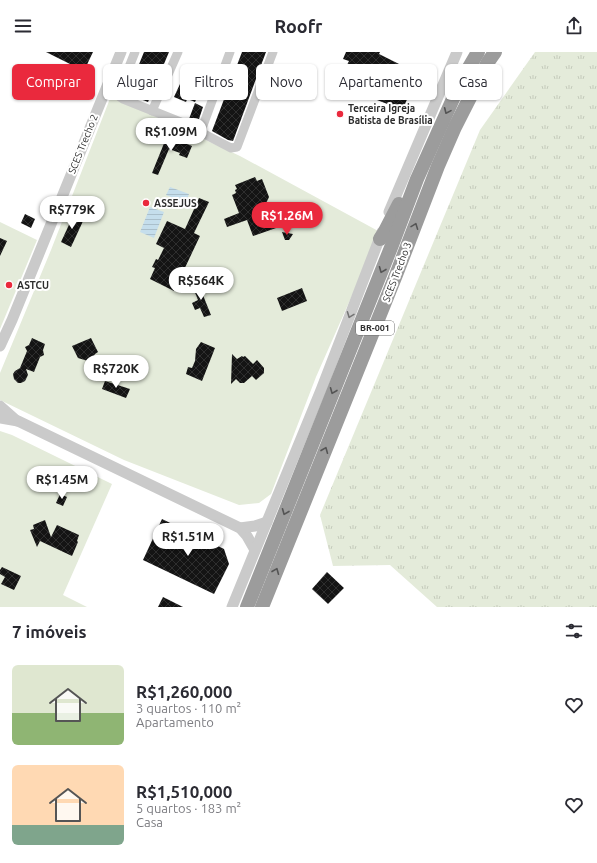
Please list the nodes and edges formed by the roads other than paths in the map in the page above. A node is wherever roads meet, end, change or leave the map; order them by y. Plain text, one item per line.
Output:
1 (121, 52) edge
2 (135, 52) edge
3 (178, 52) edge
4 (230, 52) edge
5 (273, 52) edge
6 (457, 52) edge
7 (471, 52) edge
8 (478, 52) edge
9 (500, 52) edge
10 (492, 57) edge
11 (467, 64) edge
12 (471, 64) edge
13 (452, 100) edge
14 (152, 111) junction
15 (201, 131) junction
16 (417, 179) junction
17 (380, 239) junction
18 (0, 346) edge
19 (0, 406) edge
20 (0, 418) edge
21 (18, 421) junction
22 (267, 522) junction
23 (240, 528) junction
24 (255, 550) junction
25 (232, 607) edge
26 (247, 607) edge
27 (262, 607) edge

1 - 18 street, SCES Trecho 2
2 - 14 street
3 - 14 street
4 - 15 street
5 - 15 street
6 - 17 street
7 - 11 highway
8 - 12 highway, SCES Trecho 3 / BR-001
9 - 10 highway
27 -> 10 highway, SCES Trecho 3 / BR-001
13 -> 16 highway, SCES Trecho 3 / BR-001
14 - 15 street
16 - 17 highway
16 -> 26 highway, SCES Trecho 3 / BR-001
17 -> 22 street
19 - 21 street
20 - 21 street
21 - 23 street
22 - 23 street
22 - 24 street
23 - 24 street
24 - 25 street

